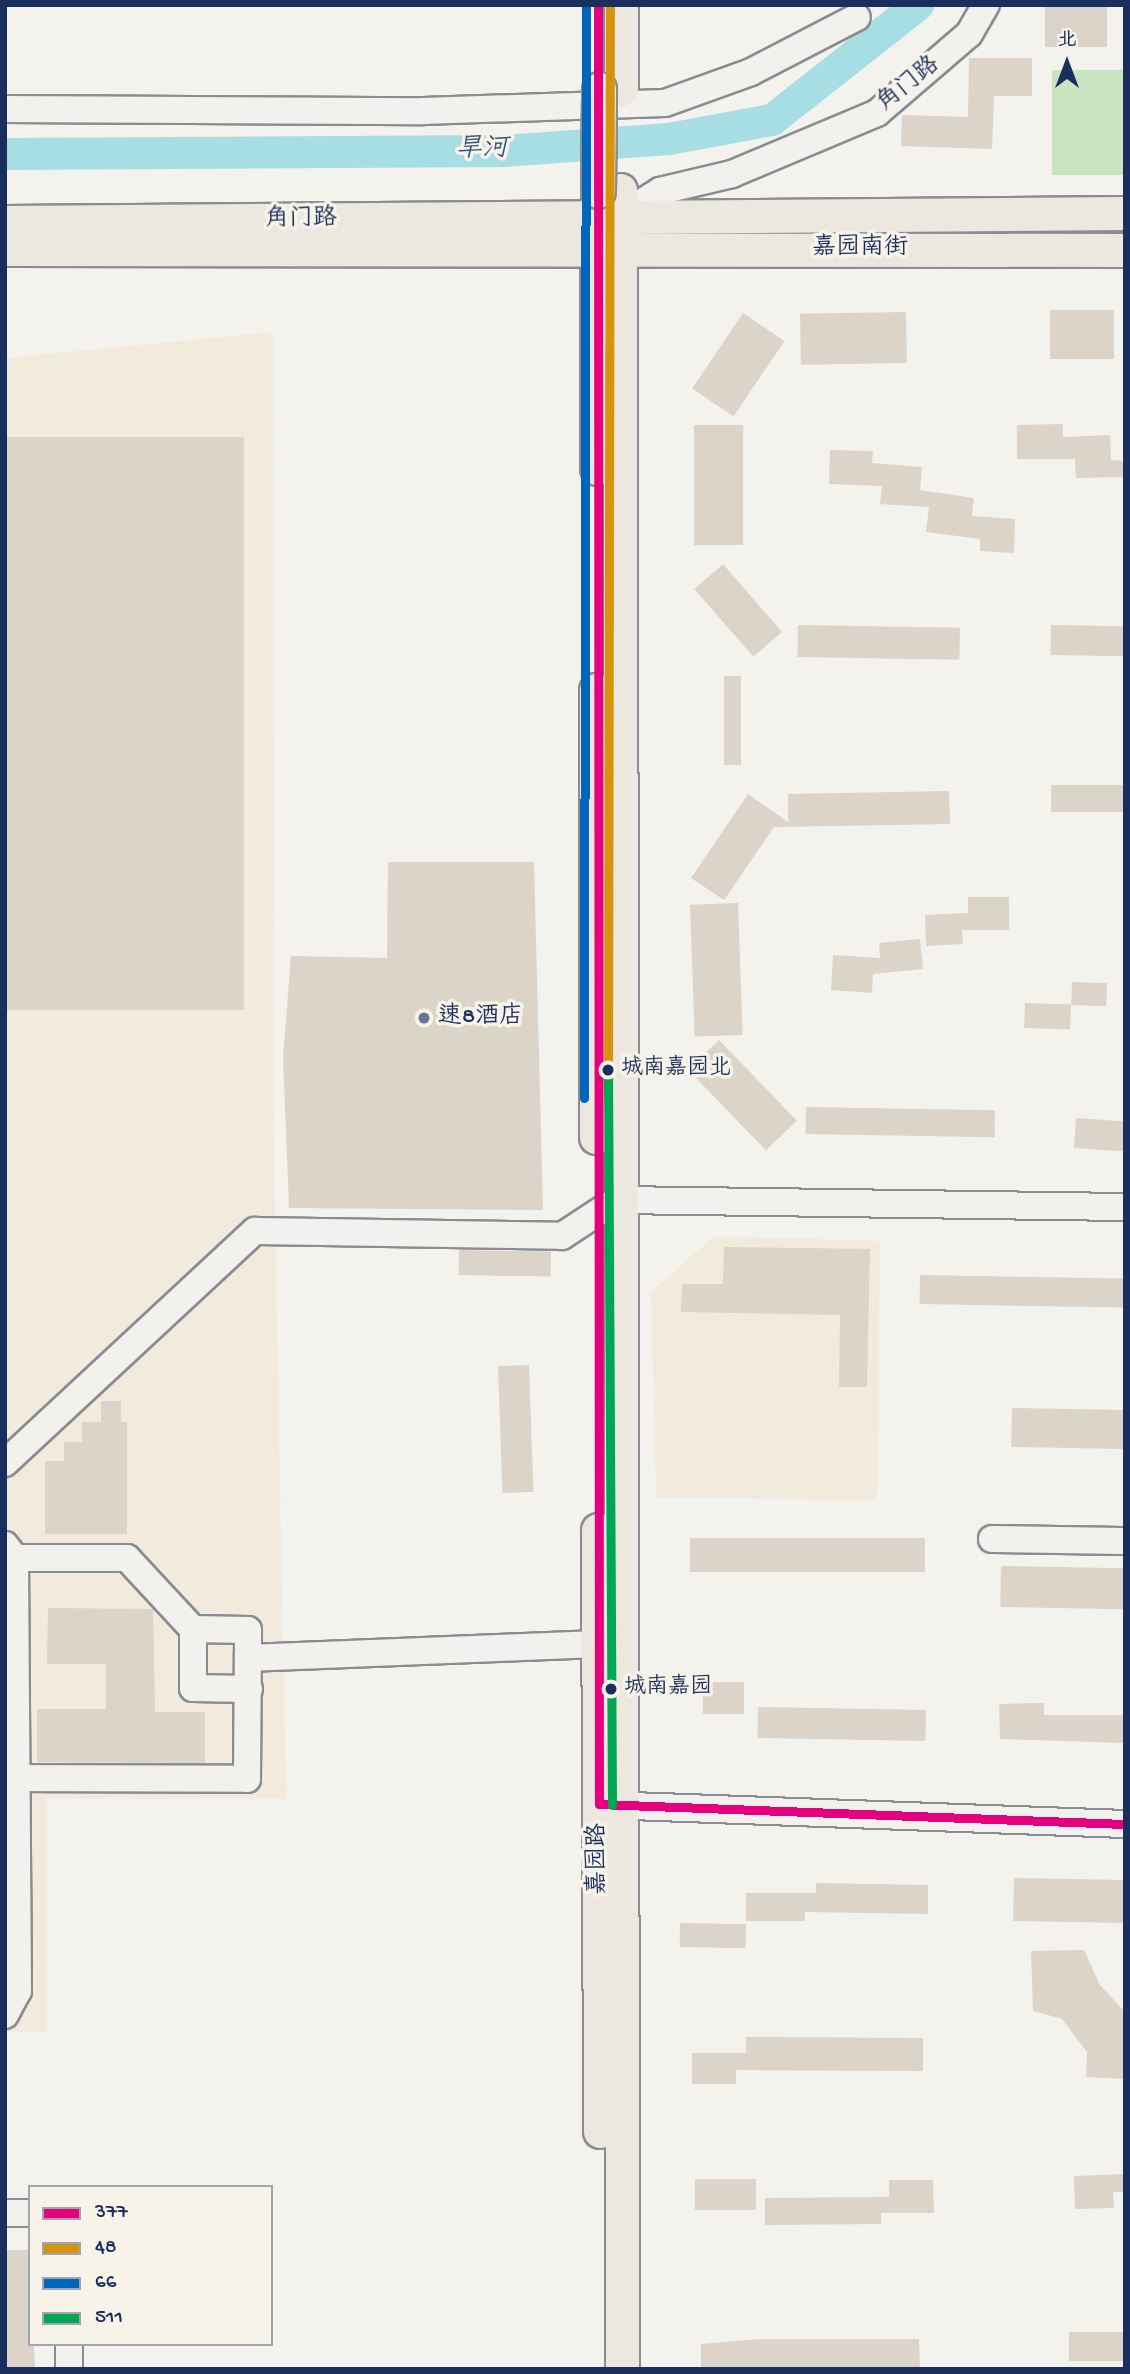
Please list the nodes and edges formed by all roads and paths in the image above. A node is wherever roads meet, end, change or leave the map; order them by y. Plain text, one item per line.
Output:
1 (598, 5) edge
2 (621, 5) edge
3 (986, 5) edge
4 (856, 17) dead end
5 (610, 89) junction
6 (5, 109) edge
7 (1125, 213) edge
8 (608, 219) junction
9 (5, 222) edge
10 (5, 249) edge
11 (1125, 250) edge
12 (606, 1207) junction
13 (1125, 1207) edge
14 (5, 1463) edge
15 (992, 1539) dead end
16 (1125, 1541) edge
17 (10, 1551) edge
18 (193, 1629) junction
19 (610, 1643) junction
20 (248, 1658) junction
21 (248, 1689) junction
22 (14, 1778) junction
23 (611, 1805) junction
24 (1125, 1824) edge
25 (10, 1902) edge
26 (5, 2015) edge
27 (5, 2213) edge
28 (28, 2213) edge
29 (69, 2346) edge
30 (69, 2369) edge
31 (600, 2369) edge
32 (622, 2369) edge

1 - 5 main road, 嘉园路
2 - 5 main road, 嘉园路
3 - 8 street, 角门路
4 - 6 street
5 - 8 main road, 嘉园路
7 - 8 main road, 嘉园南街
8 - 9 main road, 角门路
8 - 10 main road, 角门路
8 - 11 main road, 嘉园南街
8 - 12 main road, 嘉园路
12 - 13 street
12 - 14 street
12 - 19 main road, 嘉园路
15 - 16 street
17 - 18 street
17 - 22 street
18 - 20 street
18 - 21 street
19 - 20 street
19 - 23 main road, 嘉园路
20 - 21 street
21 - 22 street
22 - 25 street
23 - 24 street
23 - 31 main road, 嘉园路
23 - 32 main road, 嘉园路
25 - 26 street
27 - 28 street
29 - 30 street

